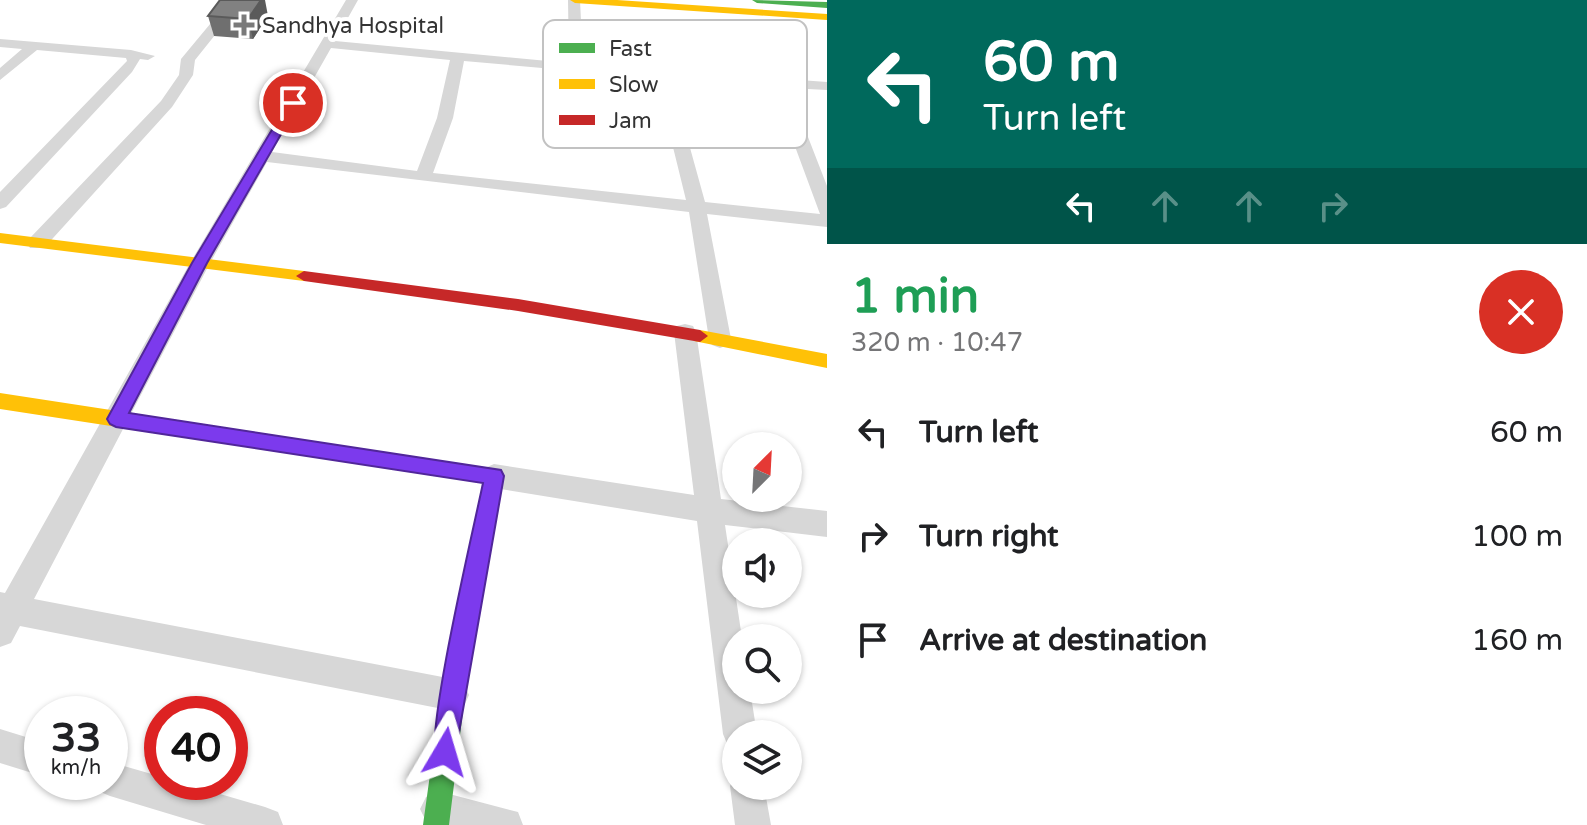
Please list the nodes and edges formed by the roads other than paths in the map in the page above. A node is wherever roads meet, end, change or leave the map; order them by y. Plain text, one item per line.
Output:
1 (237, 0) edge
2 (352, 0) edge
3 (574, 0) edge
4 (757, 0) edge
5 (827, 5) edge
6 (827, 17) edge
7 (575, 20) edge
8 (0, 43) edge
9 (328, 44) junction
10 (34, 46) junction
11 (131, 54) junction
12 (148, 56) dead end
13 (457, 57) junction
14 (543, 65) edge
15 (0, 76) edge
16 (807, 84) edge
17 (827, 86) edge
18 (682, 148) edge
19 (804, 148) edge
20 (262, 156) junction
21 (423, 177) junction
22 (0, 203) edge
23 (697, 207) junction
24 (827, 210) edge
25 (827, 221) edge
26 (0, 238) edge
27 (37, 243) junction
28 (200, 263) junction
29 (685, 332) junction
30 (720, 339) junction
31 (827, 361) edge
32 (0, 401) edge
33 (116, 419) junction
34 (494, 476) junction
35 (709, 510) junction
36 (827, 524) edge
37 (4, 616) edge
38 (453, 695) junction
39 (738, 720) edge
40 (0, 746) edge
41 (24, 753) edge
42 (128, 784) edge
43 (749, 800) edge
44 (437, 817) edge
45 (265, 825) edge
46 (505, 825) edge
47 (753, 825) edge

1 - 27 street
2 - 9 street
3 - 6 main road
3 - 7 street
4 - 5 main road
8 - 10 street
9 - 13 street
9 - 20 street
10 - 11 street
10 - 15 street
11 - 12 street
11 - 22 street
13 - 14 street
13 - 21 street
16 - 17 street
18 - 23 street
19 - 24 street
20 - 21 street
20 - 28 street
21 - 23 street
23 - 25 street
23 - 30 street
26 - 27 main road
27 - 28 main road
28 - 29 main road
28 - 33 street
29 - 30 main road
29 - 35 street
30 - 31 main road
32 - 33 main road
33 - 34 main road
33 - 37 street
34 - 35 street
34 - 38 main road
35 - 36 street
35 - 39 street
37 - 38 street
38 - 44 main road
40 - 41 street
42 - 45 street
43 - 47 street
44 - 46 street

